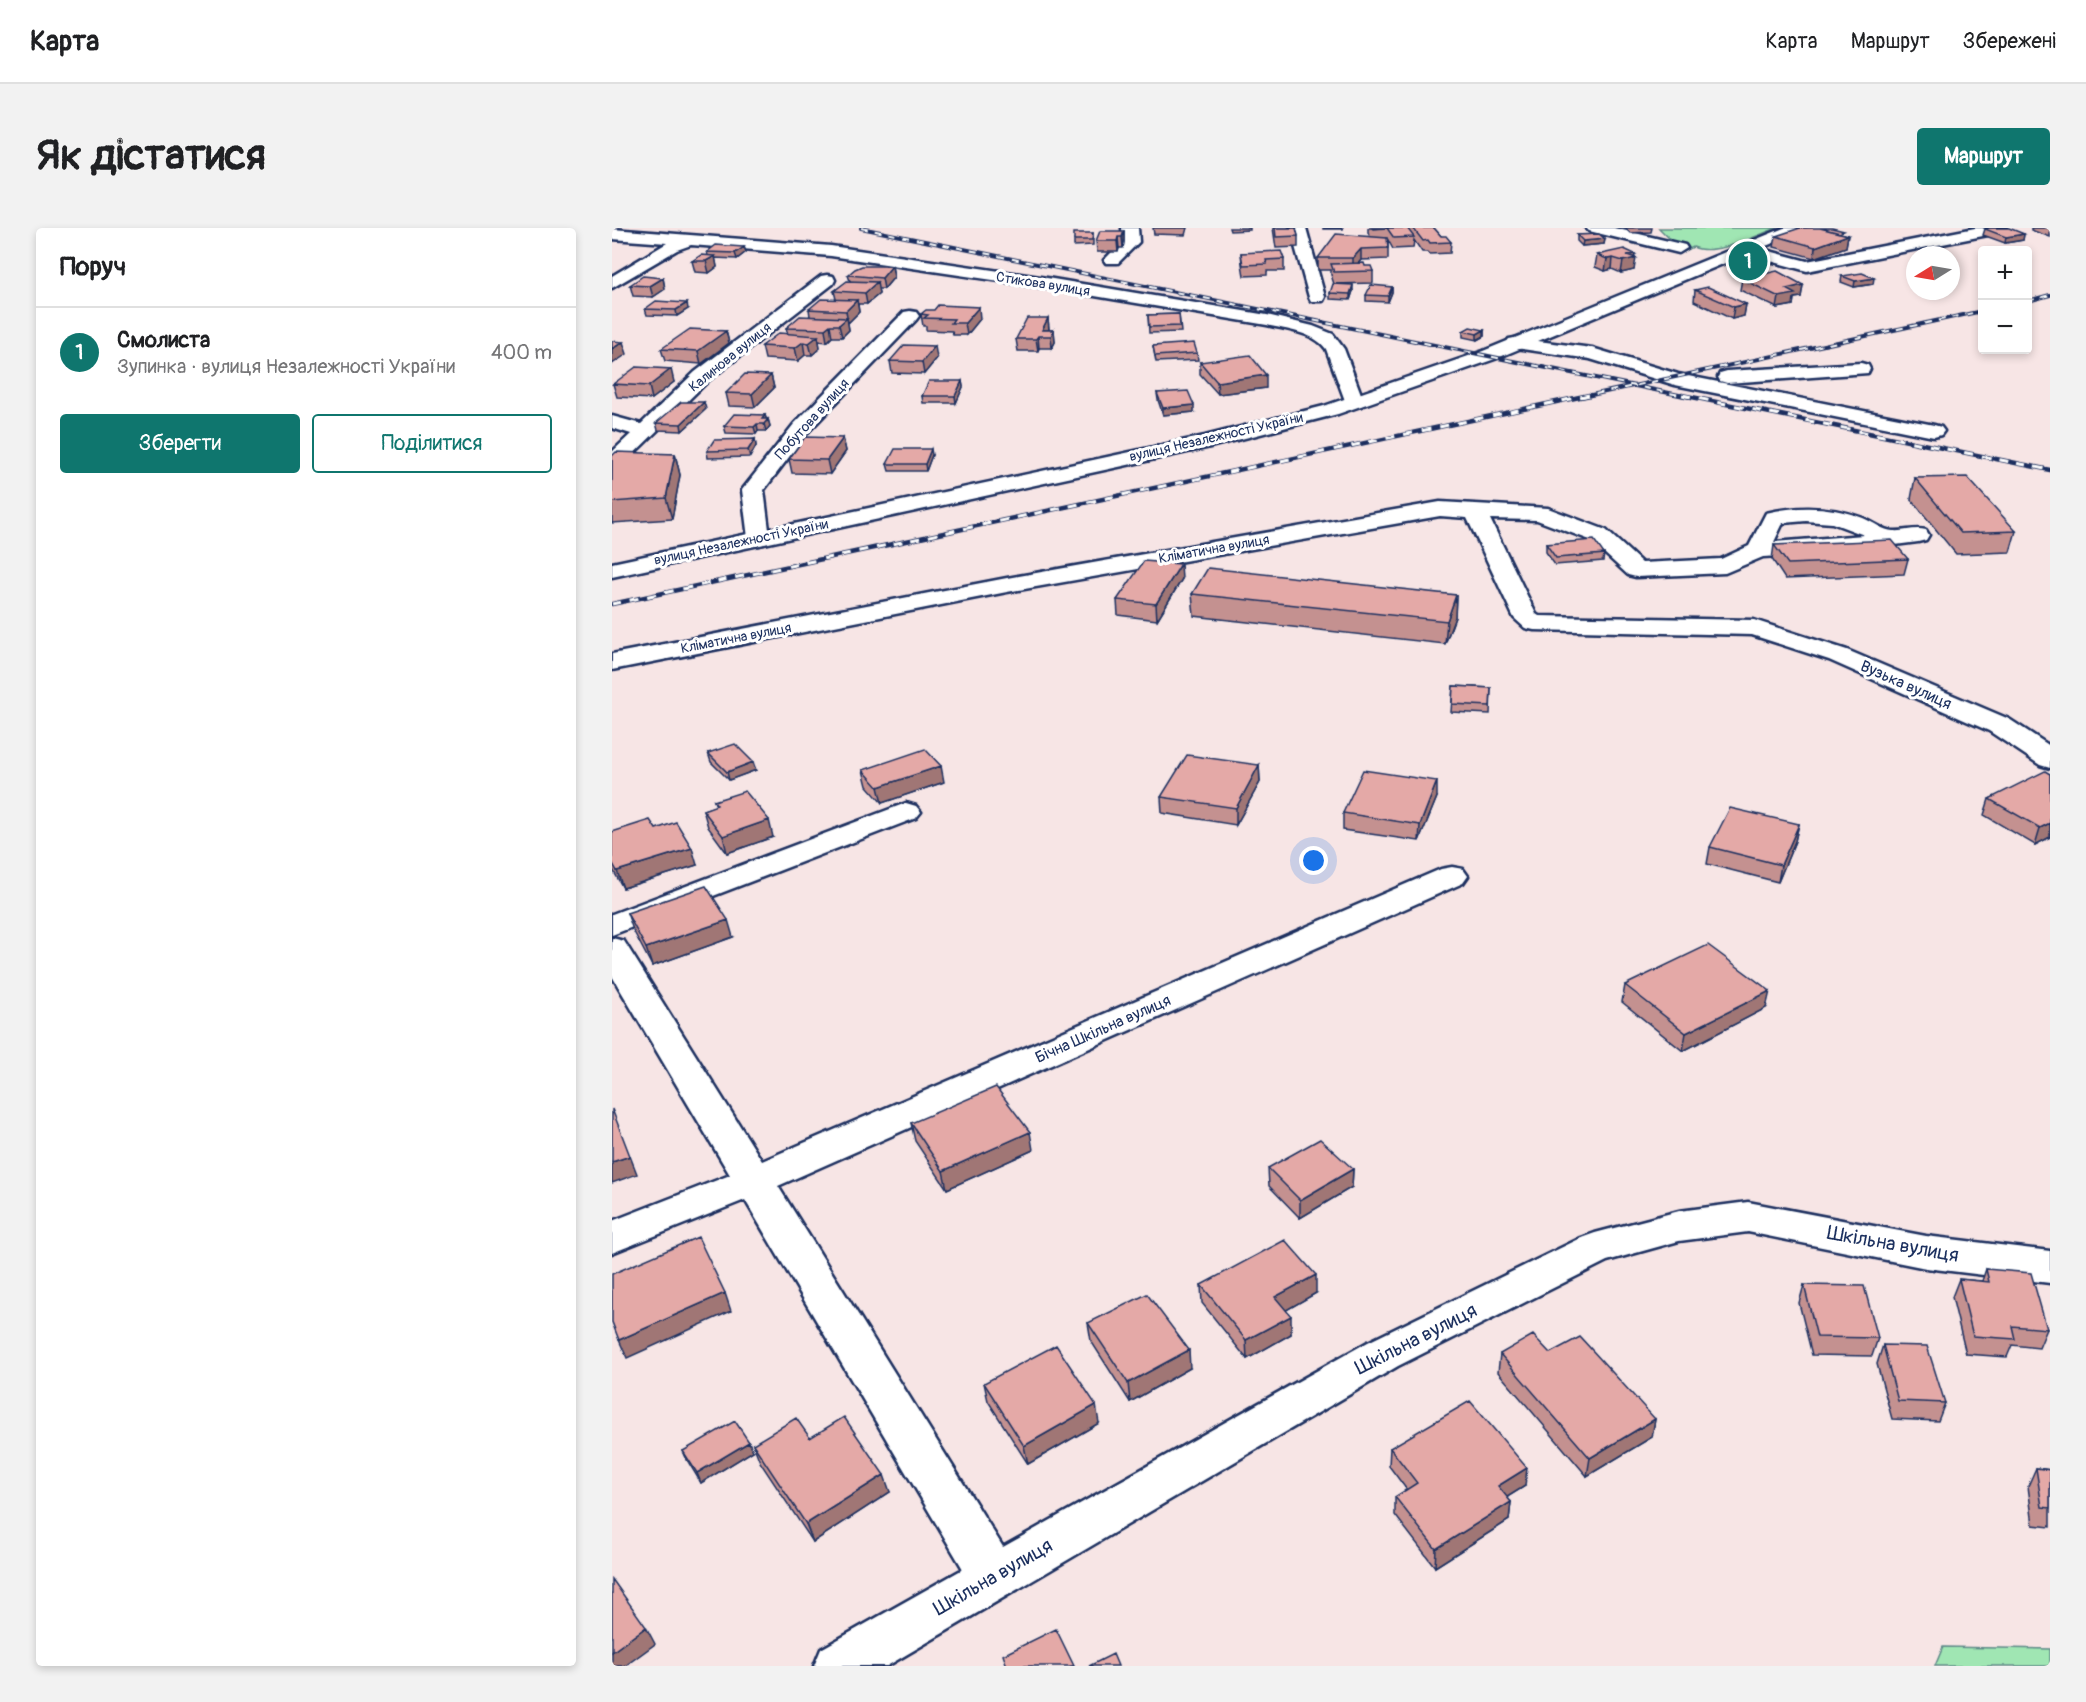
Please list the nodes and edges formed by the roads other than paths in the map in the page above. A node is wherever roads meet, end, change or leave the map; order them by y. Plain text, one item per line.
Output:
1 (1130, 228) edge
2 (1298, 228) edge
3 (1594, 228) edge
4 (1659, 228) edge
5 (1797, 228) edge
6 (1998, 228) edge
7 (612, 234) edge
8 (687, 241) junction
9 (1678, 248) junction
10 (1743, 249) junction
11 (1112, 260) edge
12 (1807, 266) junction
13 (1699, 267) junction
14 (827, 280) dead end
15 (1797, 281) edge
16 (612, 283) edge
17 (1317, 297) dead end
18 (910, 316) dead end
19 (1515, 343) junction
20 (1861, 369) dead end
21 (1675, 379) junction
22 (1354, 402) junction
23 (612, 422) edge
24 (1934, 431) dead end
25 (646, 432) junction
26 (612, 464) edge
27 (1475, 512) junction
28 (1918, 535) dead end
29 (759, 538) junction
30 (1888, 539) junction
31 (1759, 550) junction
32 (612, 570) edge
33 (612, 662) edge
34 (2050, 759) edge
35 (906, 812) dead end
36 (1452, 876) dead end
37 (612, 925) edge
38 (612, 948) edge
39 (753, 1181) junction
40 (612, 1238) edge
41 (2050, 1267) edge
42 (994, 1576) junction
43 (839, 1666) edge

1 - 11 street
2 - 17 street
3 - 9 street
4 - 9 street
5 - 10 street, вулиця Незалежності України
6 - 12 street
7 - 8 street, Стикова вулиця
8 - 16 street
8 - 22 street, Стикова вулиця
9 - 13 street
10 - 12 street
10 - 13 street, вулиця Незалежності України
12 - 15 street
13 - 19 street, вулиця Незалежності України
14 - 25 street, Калинова вулиця
18 - 29 street, Побутова вулиця
19 - 21 street
19 - 22 street, вулиця Незалежності України
20 - 21 street
21 - 24 street
22 - 29 street, вулиця Незалежності України
23 - 25 street
25 - 26 street, Калинова вулиця
27 - 31 street, Кліматична вулиця
27 - 33 street, Кліматична вулиця
27 - 34 street, Вузька вулиця
28 - 30 street
29 - 32 street, вулиця Незалежності України
30 - 31 street
30 - 31 street
35 - 37 street
36 - 39 street, Бічна Шкільна вулиця
38 - 39 street
39 - 40 street, Бічна Шкільна вулиця
39 - 42 street
41 - 42 street, Шкільна вулиця
42 - 43 street, Шкільна вулиця

